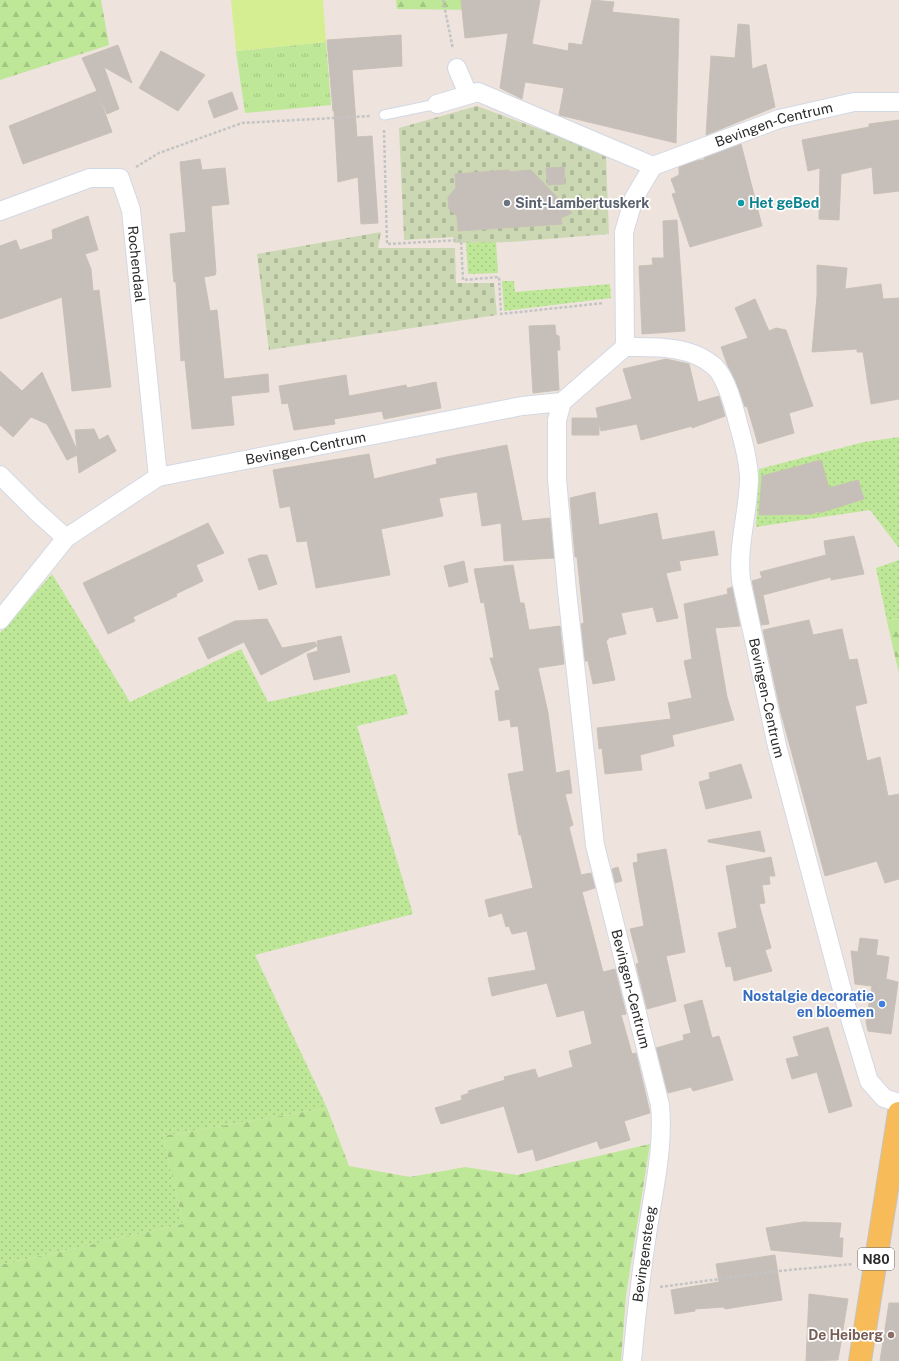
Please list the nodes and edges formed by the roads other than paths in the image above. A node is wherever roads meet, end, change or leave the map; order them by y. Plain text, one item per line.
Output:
1 (457, 68) road end
2 (468, 94) junction
3 (899, 102) edge
4 (437, 104) joint
5 (384, 115) road end
6 (653, 166) junction
7 (0, 212) edge
8 (625, 347) junction
9 (562, 402) junction
10 (0, 475) edge
11 (158, 477) junction
12 (66, 538) junction
13 (0, 620) edge
14 (899, 1103) edge
15 (899, 1113) edge
16 (660, 1148) joint
17 (896, 1160) edge
18 (632, 1361) edge
19 (860, 1361) edge

1 - 2 street
2 - 4 street
2 - 6 street
3 - 6 street, Bevingen-Centrum
4 - 5 lane
6 - 8 street
7 - 11 street, Rochendaal
8 - 9 street
8 - 14 street, Bevingen-Centrum
9 - 11 street, Bevingen-Centrum
9 - 16 street, Bevingen-Centrum
10 - 12 street
11 - 12 street, Bevingen-Centrum
12 - 13 street, Bevingen-Centrum
15 - 17 main road, N80
16 - 18 street, Bevingensteeg
17 - 19 main road, N80

